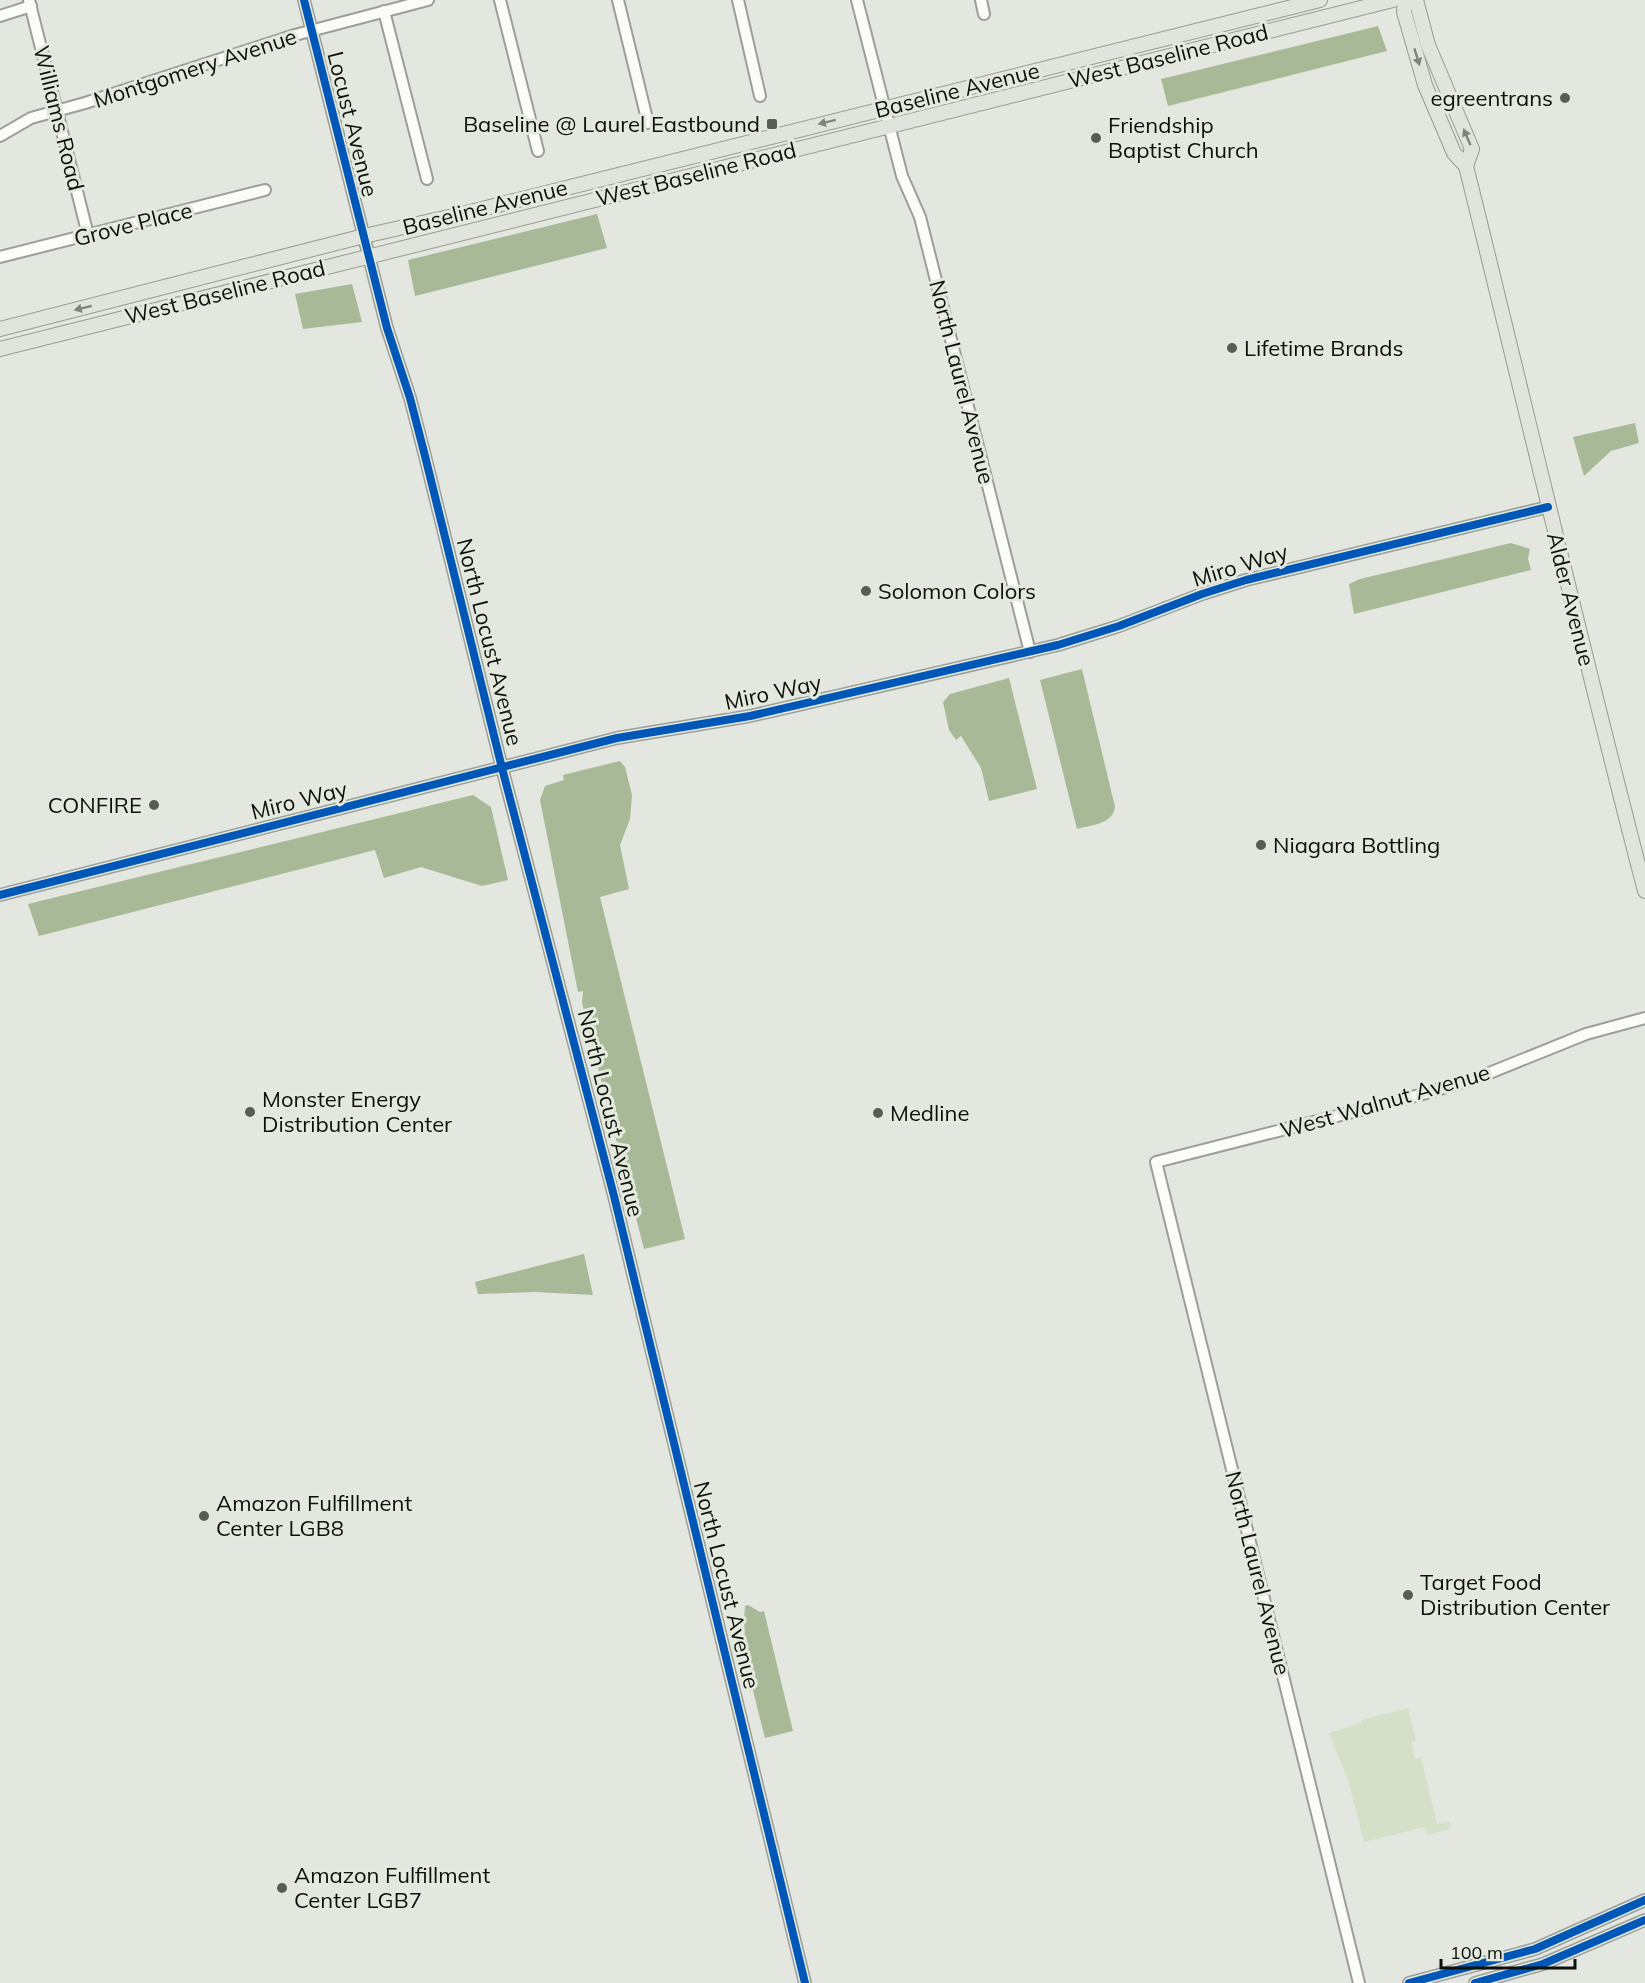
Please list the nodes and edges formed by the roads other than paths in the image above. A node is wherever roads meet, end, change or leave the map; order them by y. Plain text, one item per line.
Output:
1 (304, 0) edge
2 (428, 0) edge
3 (500, 0) edge
4 (618, 0) edge
5 (738, 0) edge
6 (857, 0) edge
7 (981, 0) edge
8 (1320, 0) edge
9 (1393, 0) edge
10 (1405, 0) edge
11 (1416, 0) edge
12 (30, 3) edge
13 (384, 11) junction
14 (984, 14) dead end
15 (0, 16) edge
16 (312, 31) junction
17 (760, 96) dead end
18 (58, 110) junction
19 (886, 116) junction
20 (648, 123) dead end
21 (0, 136) edge
22 (538, 151) dead end
23 (1466, 166) junction
24 (428, 179) dead end
25 (265, 190) dead end
26 (88, 235) junction
27 (364, 236) junction
28 (369, 255) junction
29 (0, 257) edge
30 (0, 329) edge
31 (0, 349) edge
32 (1548, 507) junction
33 (1030, 652) junction
34 (502, 768) junction
35 (1645, 891) edge
36 (0, 895) edge
37 (1645, 1018) edge
38 (1156, 1162) joint
39 (1645, 1900) edge
40 (1645, 1920) edge
41 (805, 1983) edge
42 (1359, 1983) edge
43 (1409, 1983) edge
44 (1476, 1983) edge

1 - 16 street, Locust Avenue
2 - 13 street, Montgomery Avenue
3 - 22 street
4 - 20 street
5 - 17 street
6 - 19 street, North Laurel Avenue
7 - 14 street
8 - 19 main road, Baseline Avenue
9 - 19 main road, West Baseline Road
10 -> 23 main road, Alder Avenue
23 -> 11 main road, Alder Avenue
12 - 15 street
12 - 18 street, Williams Road
13 - 16 street, Montgomery Avenue
13 - 24 street
16 - 18 street, Montgomery Avenue
16 - 27 street, Locust Avenue
18 - 21 street, Montgomery Avenue
18 - 26 street, Williams Road
19 -> 27 main road, Baseline Avenue
19 - 28 main road, West Baseline Road
19 - 33 street, North Laurel Avenue
23 - 32 main road, Alder Avenue
25 - 26 street, Grove Place
26 - 29 street, Grove Place
27 - 28 street, Locust Avenue
27 -> 30 main road, Baseline Avenue
28 - 31 main road, West Baseline Road
28 - 34 street, North Locust Avenue
32 - 33 street, Miro Way
32 - 35 main road, Alder Avenue
33 - 34 street, Miro Way
34 - 36 street, Miro Way
34 - 41 street, North Locust Avenue
37 - 38 street, West Walnut Avenue
38 - 42 street, North Laurel Avenue
39 - 43 street
40 - 44 street

